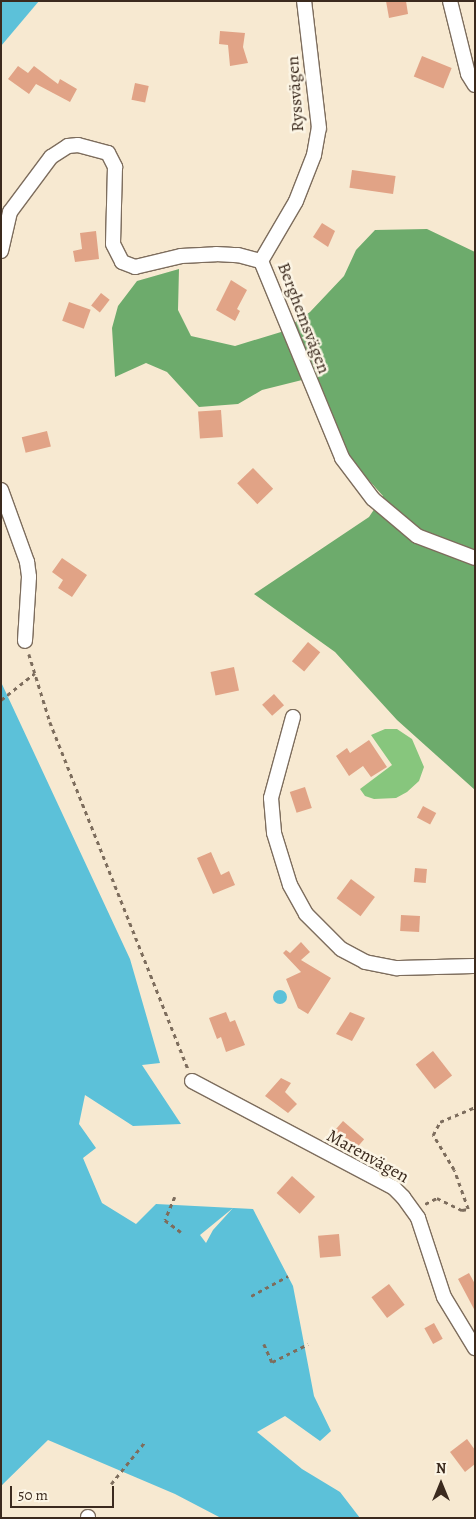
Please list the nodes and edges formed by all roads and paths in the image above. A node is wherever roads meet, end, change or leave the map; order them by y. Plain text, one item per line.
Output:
1 (304, 1) edge
2 (450, 1) edge
3 (475, 85) edge
4 (1, 251) edge
5 (261, 261) junction
6 (1, 490) edge
7 (475, 558) edge
8 (25, 641) joint
9 (35, 672) junction
10 (1, 700) edge
11 (294, 717) dead end
12 (475, 966) edge
13 (192, 1081) joint
14 (475, 1107) edge
15 (175, 1197) dead end
16 (433, 1199) dead end
17 (181, 1232) dead end
18 (288, 1276) dead end
19 (251, 1296) dead end
20 (264, 1344) dead end
21 (308, 1344) dead end
22 (475, 1348) edge
23 (144, 1443) dead end
24 (111, 1484) dead end

1 - 5 street, Ryssvägen
2 - 3 street
4 - 5 street, Berghemsvägen
5 - 7 street, Berghemsvägen
6 - 8 street
8 - 9 path
9 - 10 path
9 - 13 path
11 - 12 street
13 - 22 street, Marenvägen
14 - 16 path
15 - 17 path
18 - 19 path
20 - 21 path
23 - 24 path

